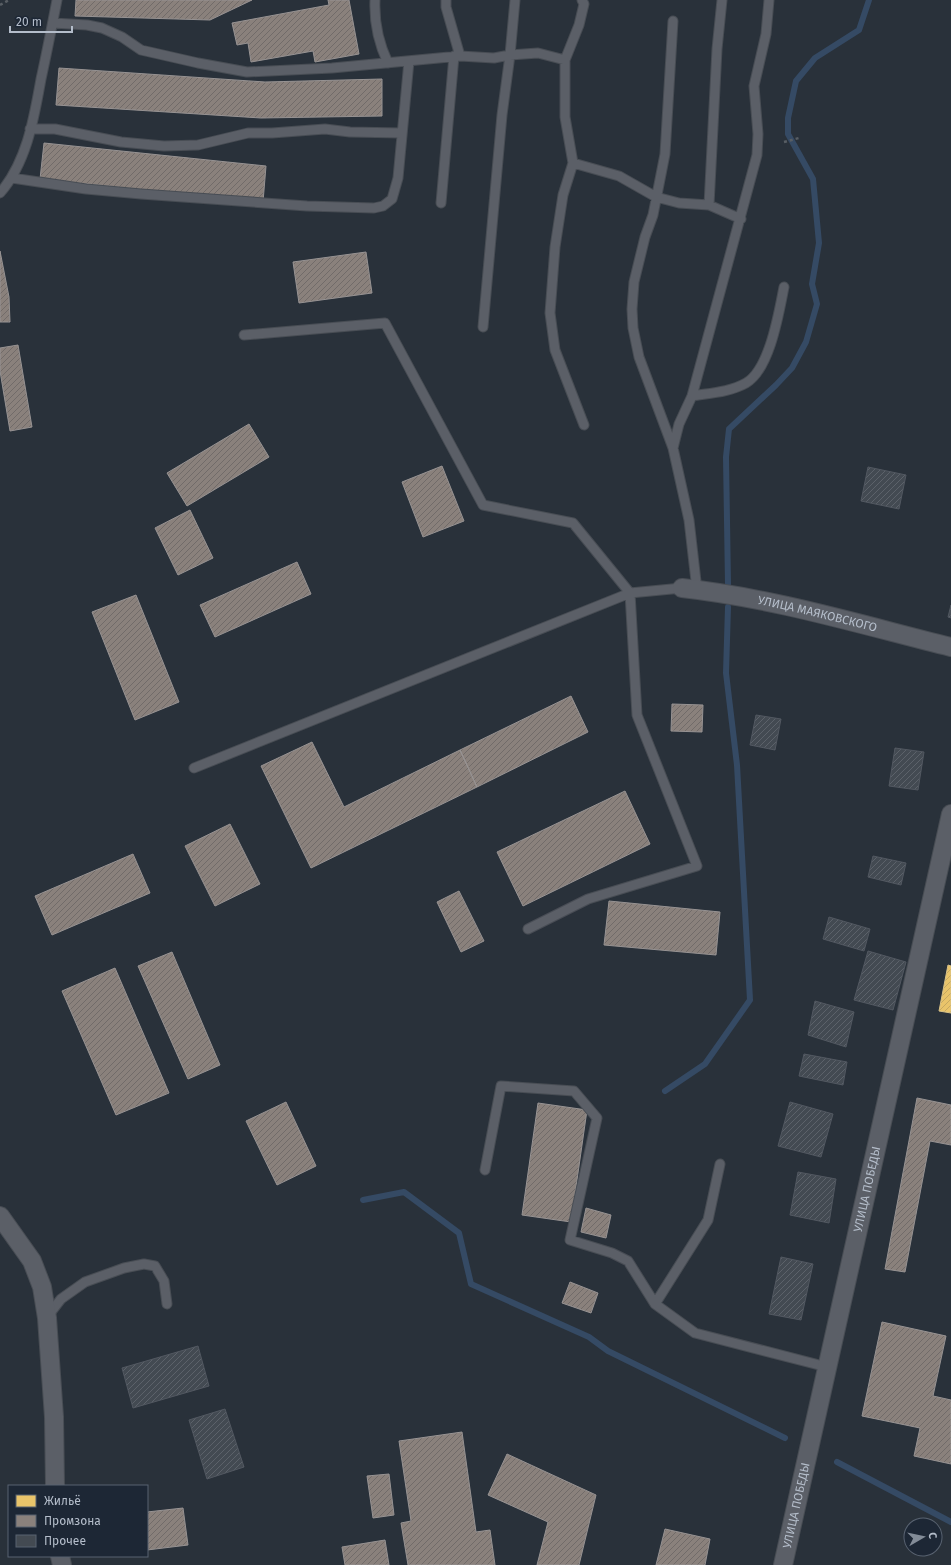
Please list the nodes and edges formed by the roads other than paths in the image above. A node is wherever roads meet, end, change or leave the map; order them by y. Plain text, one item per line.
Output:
1 (57, 0) edge
2 (375, 0) edge
3 (446, 0) edge
4 (515, 0) edge
5 (582, 0) edge
6 (722, 0) edge
7 (769, 0) edge
8 (673, 21) dead end
9 (53, 23) junction
10 (510, 54) junction
11 (457, 56) junction
12 (565, 60) junction
13 (409, 61) junction
14 (388, 63) junction
15 (30, 128) junction
16 (402, 133) junction
17 (573, 163) junction
18 (12, 178) junction
19 (0, 193) edge
20 (656, 197) junction
21 (440, 203) dead end
22 (709, 205) junction
23 (741, 219) junction
24 (784, 287) dead end
25 (483, 327) dead end
26 (244, 335) dead end
27 (692, 396) junction
28 (584, 425) dead end
29 (673, 448) junction
30 (690, 589) junction
31 (630, 593) junction
32 (951, 647) edge
33 (194, 768) dead end
34 (951, 814) edge
35 (528, 929) dead end
36 (720, 1164) dead end
37 (485, 1170) dead end
38 (0, 1216) edge
39 (167, 1304) dead end
40 (655, 1304) junction
41 (47, 1318) junction
42 (827, 1368) junction
43 (55, 1485) edge
44 (783, 1565) edge

1 - 9 lane
2 - 14 lane
3 - 11 lane
4 - 10 lane
5 - 12 lane
6 - 22 lane
7 - 23 lane
8 - 20 lane
9 - 14 lane
9 - 15 lane
10 - 11 lane
10 - 12 lane
10 - 25 lane
11 - 13 lane
11 - 21 lane
12 - 17 lane
13 - 14 lane
13 - 16 lane
15 - 16 lane
15 - 18 lane
16 - 18 lane
17 - 20 lane
17 - 28 lane
18 - 19 lane
20 - 22 lane
20 - 29 lane
22 - 23 lane
23 - 27 lane
24 - 27 lane
26 - 31 lane
27 - 29 lane
29 - 30 lane
30 - 31 lane
30 - 32 street, УЛИЦА МАЯКОВСКОГО
31 - 33 lane
31 - 35 lane
34 - 42 street, УЛИЦА ПОБЕДЫ
36 - 40 lane
37 - 40 lane
38 - 41 street
39 - 41 lane
40 - 42 lane
41 - 43 street
42 - 44 street, УЛИЦА ПОБЕДЫ

